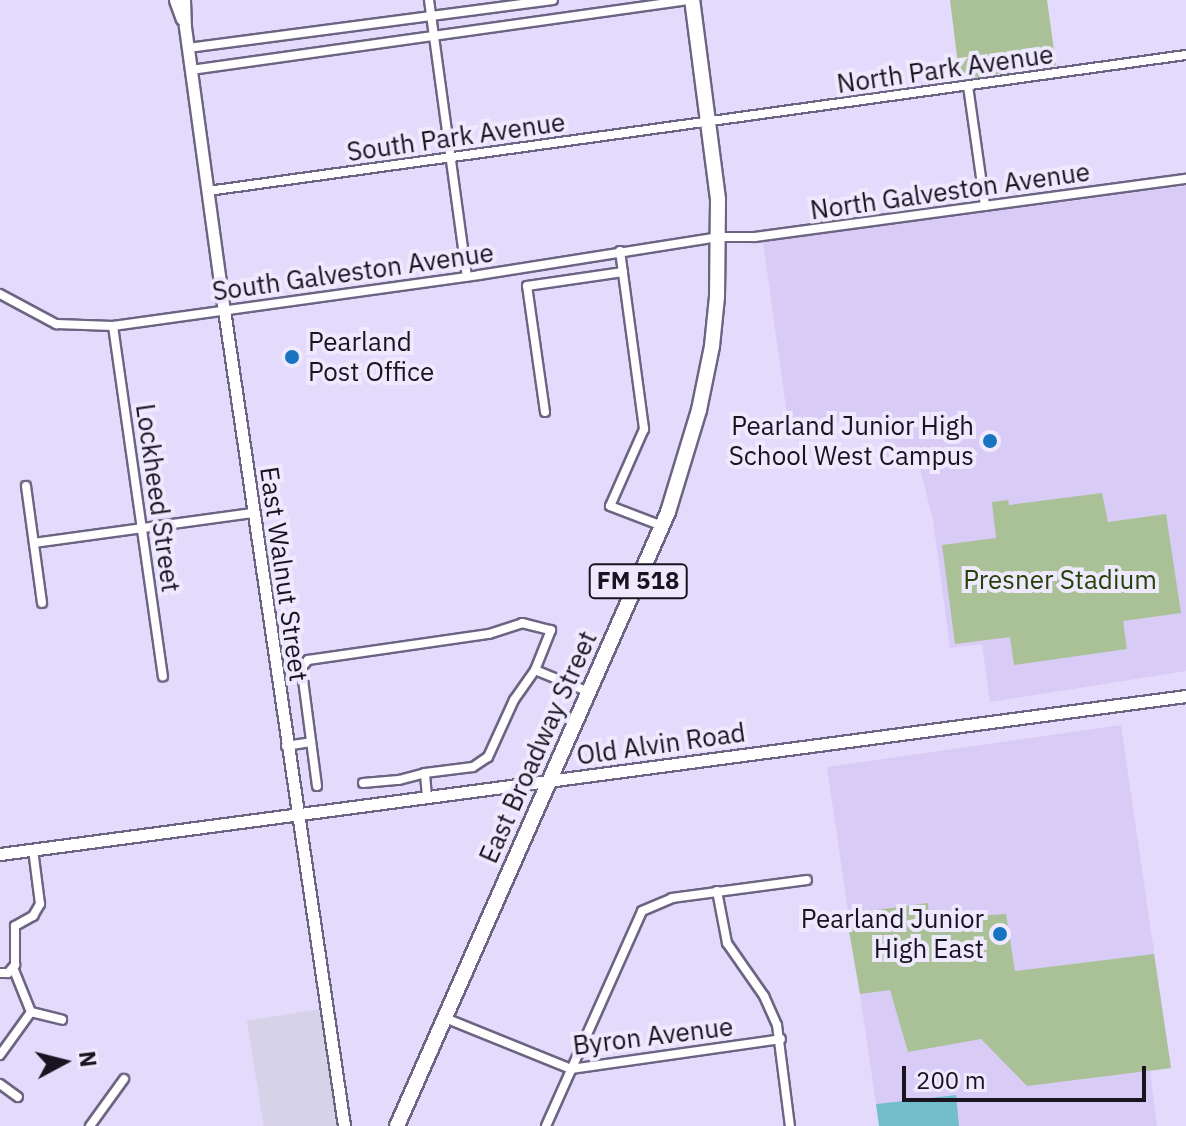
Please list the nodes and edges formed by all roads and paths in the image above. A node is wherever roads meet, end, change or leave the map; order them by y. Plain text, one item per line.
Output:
1 (175, 0) edge
2 (184, 0) edge
3 (429, 0) edge
4 (553, 0) edge
5 (686, 0) edge
6 (692, 0) edge
7 (431, 16) junction
8 (185, 27) junction
9 (434, 36) junction
10 (188, 48) junction
11 (1186, 55) edge
12 (191, 70) junction
13 (968, 86) junction
14 (709, 122) junction
15 (451, 158) junction
16 (1186, 179) edge
17 (208, 191) junction
18 (985, 206) junction
19 (718, 237) junction
20 (620, 251) junction
21 (623, 272) junction
22 (467, 276) junction
23 (0, 294) edge
24 (224, 310) junction
25 (113, 326) junction
26 (545, 412) dead end
27 (26, 486) dead end
28 (254, 513) junction
29 (662, 526) junction
30 (142, 529) junction
31 (34, 543) junction
32 (42, 603) dead end
33 (535, 670) junction
34 (163, 676) dead end
35 (589, 692) junction
36 (1186, 696) edge
37 (311, 742) junction
38 (286, 746) junction
39 (425, 773) junction
40 (550, 781) junction
41 (363, 783) dead end
42 (317, 786) dead end
43 (427, 797) junction
44 (296, 813) junction
45 (33, 849) junction
46 (0, 854) edge
47 (807, 880) dead end
48 (717, 891) junction
49 (14, 970) junction
50 (0, 973) edge
51 (31, 1012) junction
52 (445, 1018) junction
53 (62, 1020) dead end
54 (781, 1039) junction
55 (0, 1055) edge
56 (571, 1069) junction
57 (124, 1079) dead end
58 (0, 1084) edge
59 (18, 1097) dead end
60 (92, 1122) edge
61 (105, 1126) edge
62 (344, 1126) edge
63 (397, 1126) edge
64 (546, 1126) edge
65 (790, 1126) edge

1 - 8 street, East Walnut Street
2 - 8 street, East Walnut Street
3 - 7 street
4 - 7 street
5 - 9 street
6 - 14 main road, East Broadway Street / FM 518
7 - 9 street
7 - 10 street
8 - 10 street, East Walnut Street
9 - 12 street
9 - 15 street
10 - 12 street, East Walnut Street
11 - 13 street, North Park Avenue
12 - 17 street, East Walnut Street
13 - 14 street, North Park Avenue
13 - 18 street
14 - 15 street, South Park Avenue
14 - 19 main road, East Broadway Street / FM 518
15 - 17 street, South Park Avenue
15 - 22 street
16 - 18 street, North Galveston Avenue
17 - 24 street, East Walnut Street
18 - 19 street, North Galveston Avenue
19 - 20 street, South Galveston Avenue
19 - 29 main road, East Broadway Street / FM 518
20 - 21 street
20 - 22 street, South Galveston Avenue
21 - 26 street
21 - 29 street
22 - 24 street, South Galveston Avenue
23 - 25 street, South Galveston Avenue
24 - 25 street, South Galveston Avenue
24 - 28 street, East Walnut Street
25 - 30 street, Lockheed Street
27 - 31 street
28 - 30 street
28 - 38 street, East Walnut Street
29 - 35 main road, East Broadway Street / FM 518
30 - 31 street
30 - 34 street, Lockheed Street
31 - 32 street
33 - 35 street
33 - 37 street
33 - 39 street
35 - 40 main road, East Broadway Street / FM 518
36 - 40 street, Old Alvin Road
37 - 38 street
37 - 42 street
38 - 44 street, East Walnut Street
39 - 41 street
39 - 43 street
40 - 43 street, Old Alvin Road
40 - 52 main road, East Broadway Street / FM 518
43 - 44 street, Old Alvin Road
44 - 45 street, Old Alvin Road
44 - 62 street, East Walnut Street
45 - 46 street, Old Alvin Road
45 - 49 street
47 - 48 street
48 - 54 street
48 - 56 street
49 - 50 street
49 - 51 street
51 - 53 street
51 - 55 street
52 - 56 street, Byron Avenue
52 - 63 main road, East Broadway Street / FM 518
54 - 56 street, Byron Avenue
54 - 65 street
56 - 64 street
57 - 60 street
58 - 59 street
60 - 61 street

